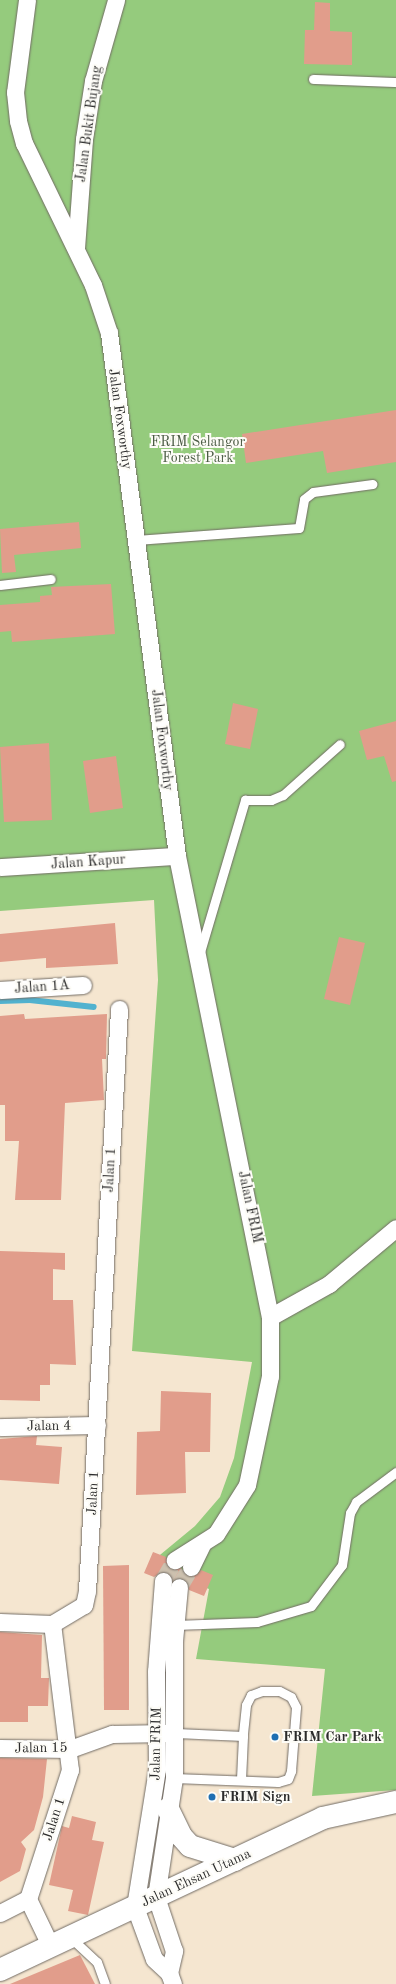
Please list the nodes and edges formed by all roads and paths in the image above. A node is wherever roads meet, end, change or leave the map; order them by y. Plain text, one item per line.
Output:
1 (27, 0) edge
2 (116, 0) edge
3 (313, 79) dead end
4 (396, 82) edge
5 (76, 250) junction
6 (372, 484) dead end
7 (136, 540) junction
8 (51, 579) dead end
9 (0, 585) edge
10 (340, 744) dead end
11 (176, 856) junction
12 (0, 867) edge
13 (198, 958) junction
14 (83, 985) dead end
15 (0, 990) edge
16 (119, 1009) dead end
17 (396, 1228) edge
18 (270, 1317) junction
19 (97, 1425) junction
20 (0, 1426) edge
21 (396, 1472) edge
22 (202, 1544) junction
23 (175, 1560) tunnel mouth
24 (191, 1566) tunnel mouth
25 (163, 1580) tunnel mouth
26 (179, 1586) tunnel mouth
27 (0, 1622) edge
28 (52, 1624) junction
29 (175, 1625) junction
30 (157, 1733) junction
31 (176, 1733) junction
32 (243, 1736) junction
33 (0, 1748) edge
34 (70, 1749) junction
35 (174, 1778) junction
36 (241, 1779) junction
37 (396, 1802) edge
38 (168, 1809) junction
39 (235, 1860) junction
40 (156, 1897) junction
41 (28, 1899) junction
42 (135, 1907) junction
43 (0, 1913) edge
44 (70, 1937) junction
45 (51, 1947) junction
46 (0, 1970) edge
47 (171, 1978) edge
48 (105, 1984) edge

1 - 5 street, Jalan Foxworthy
2 - 5 street, Jalan Bukit Bujang
3 - 4 lane
5 - 7 street, Jalan Foxworthy
6 - 7 lane
7 - 11 street, Jalan Foxworthy
8 - 9 lane
10 - 13 lane
11 - 12 street, Jalan Kapur
11 - 13 street, Jalan FRIM
13 - 18 street, Jalan FRIM
14 - 15 street, Jalan 1A
16 - 19 street, Jalan 1
17 - 18 street
18 - 22 street, Jalan FRIM
19 - 20 street, Jalan 4
19 - 28 street, Jalan 1
21 - 29 lane
22 - 23 street, Jalan FRIM
22 - 24 street, Jalan FRIM
25 - 30 street, Jalan FRIM
26 - 29 street, Jalan FRIM
27 - 28 street
28 - 34 street, Jalan 1
29 - 31 street, Jalan FRIM
30 - 31 street, Jalan 15
30 - 34 street, Jalan 15
30 - 42 street, Jalan FRIM
31 - 32 lane
31 - 35 street, Jalan FRIM
32 - 36 lane
32 - 36 lane
33 - 34 street, Jalan 15
34 - 41 street, Jalan 1
35 - 36 lane
35 - 38 street, Jalan FRIM
37 - 39 street, Jalan Ehsan Utama
38 - 39 street
38 - 40 street, Jalan FRIM
39 - 40 street, Jalan Ehsan Utama
40 - 42 street, Jalan Ehsan Utama
40 - 47 street
41 - 43 street
41 - 45 street
42 - 44 street, Jalan Ehsan Utama
42 - 47 street
44 - 45 street, Jalan Ehsan Utama
44 - 48 lane
45 - 46 street, Jalan Ehsan Utama

